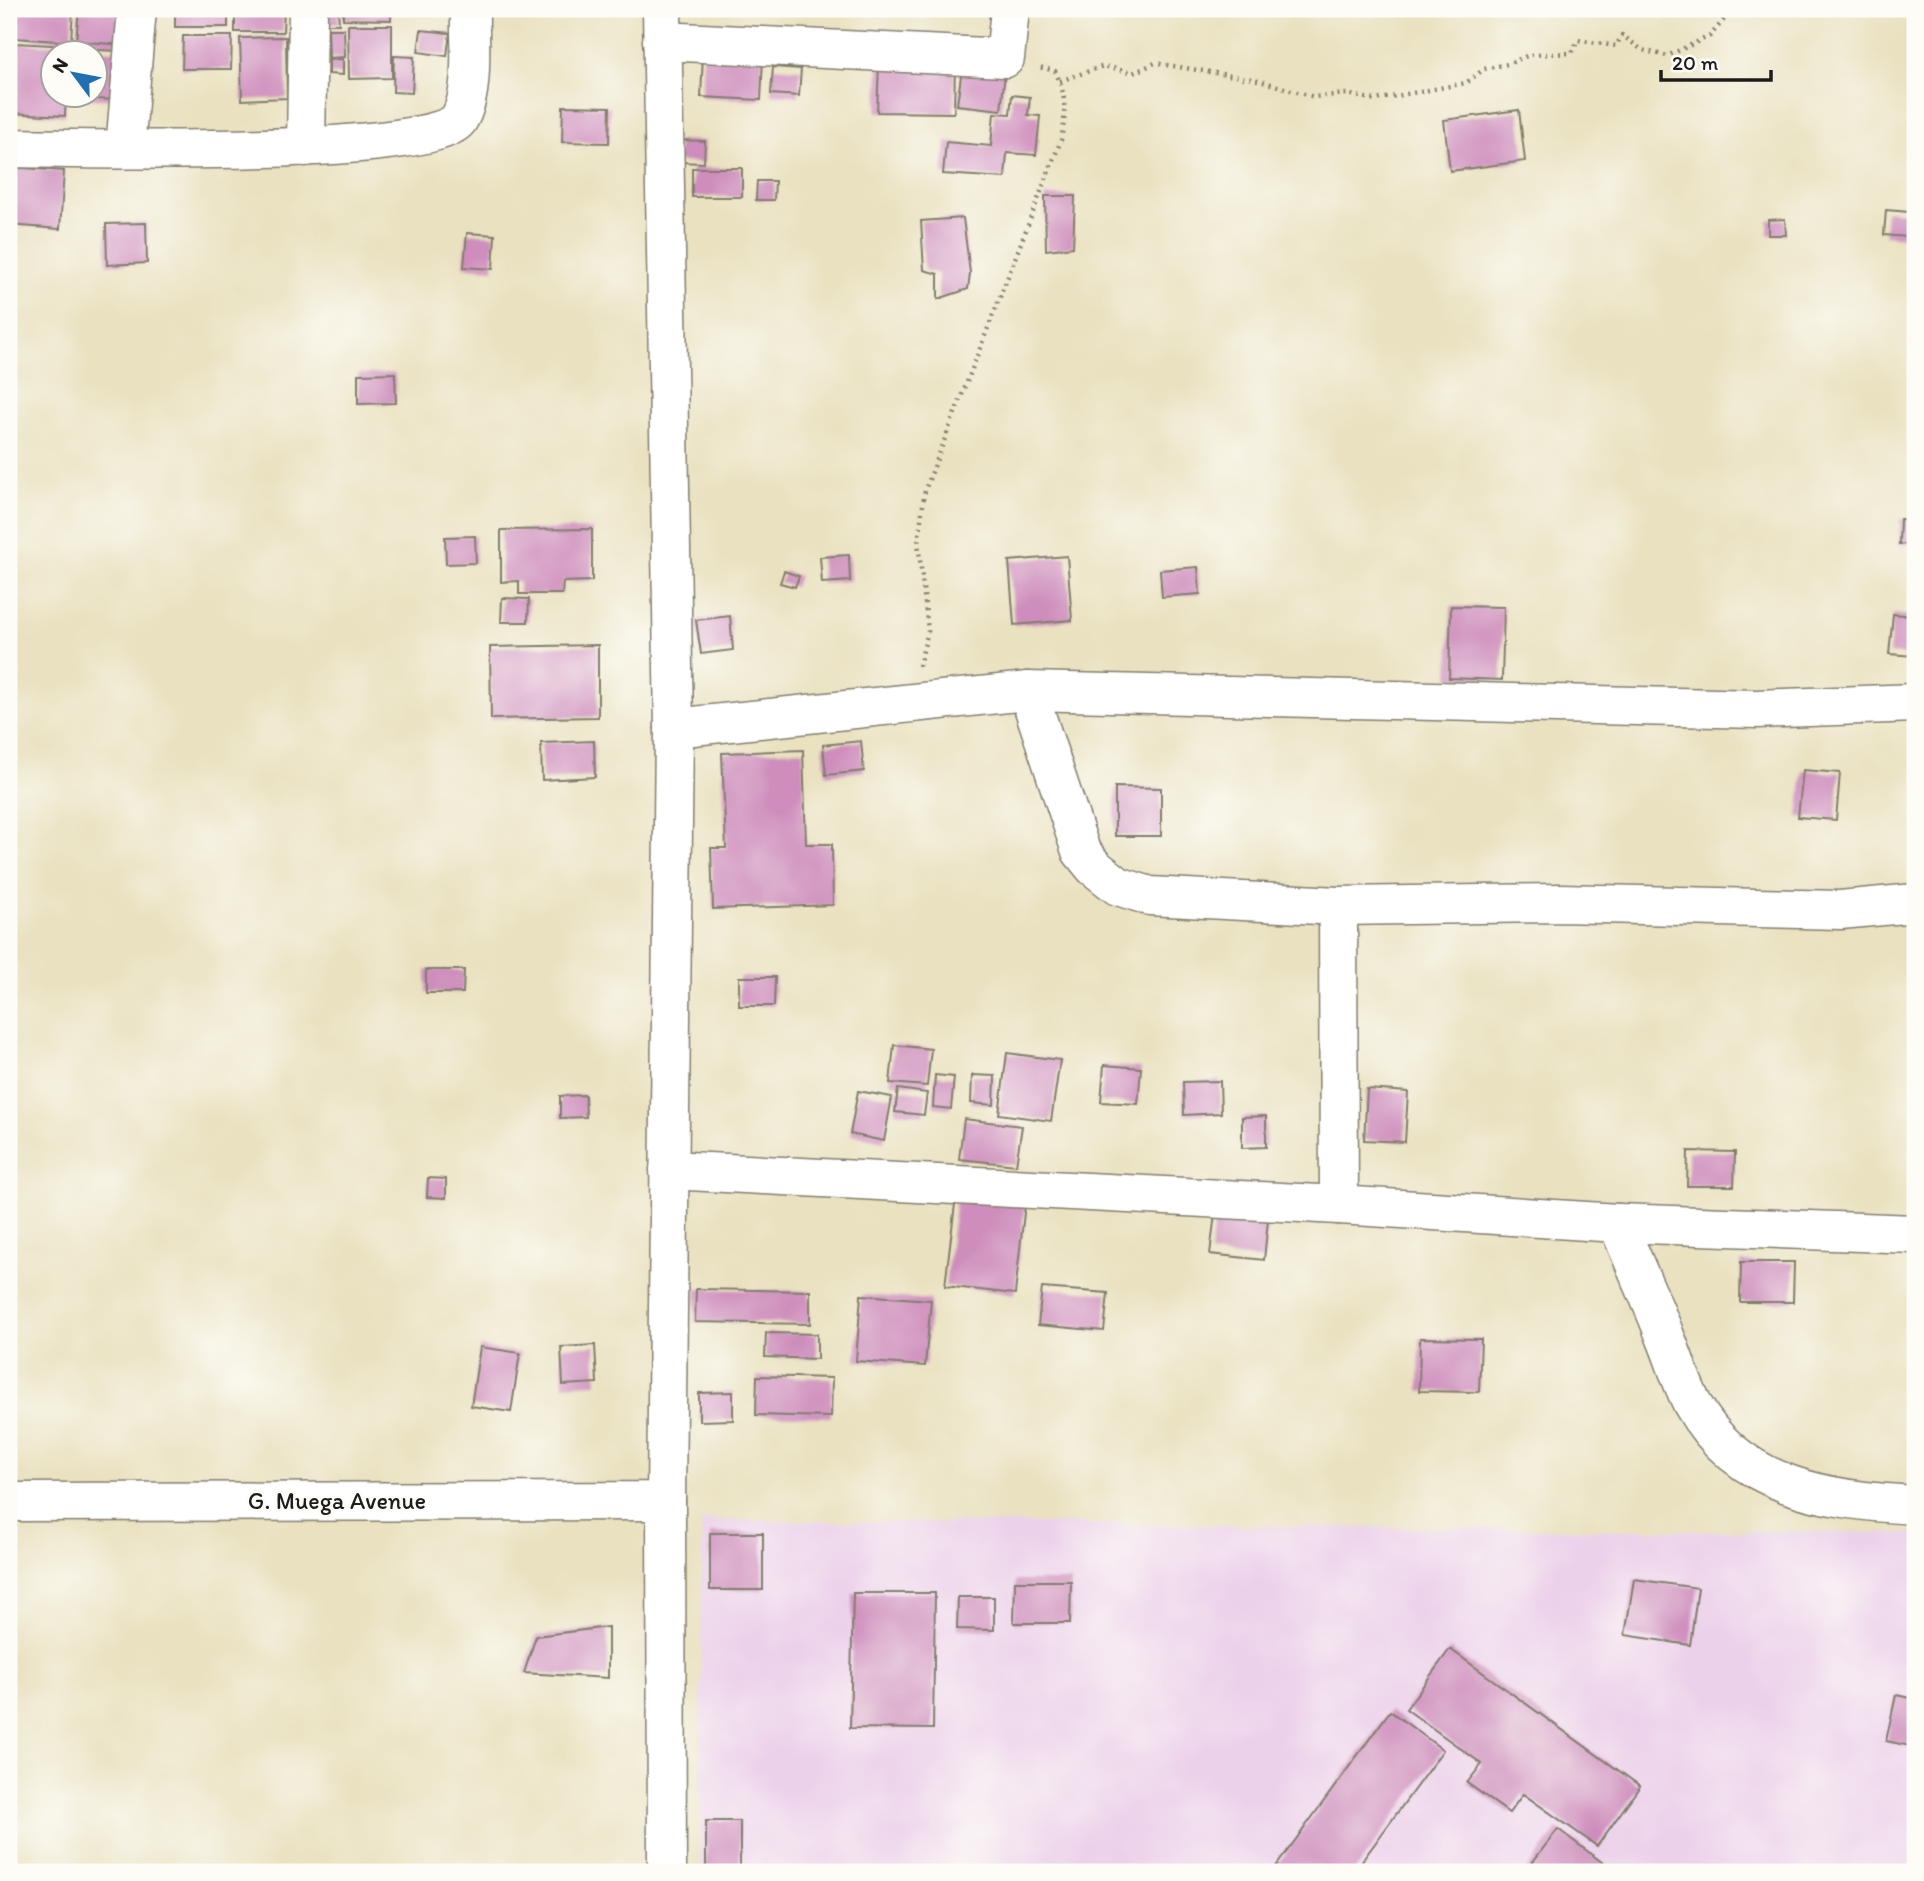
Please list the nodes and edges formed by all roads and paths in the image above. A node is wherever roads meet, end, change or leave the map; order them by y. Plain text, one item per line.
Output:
1 (137, 9) edge
2 (308, 9) edge
3 (470, 9) edge
4 (1010, 9) edge
5 (1733, 9) edge
6 (662, 25) edge
7 (1005, 58) junction
8 (1060, 81) junction
9 (306, 147) junction
10 (9, 148) edge
11 (125, 149) junction
12 (1028, 691) junction
13 (909, 703) junction
14 (1915, 703) edge
15 (674, 728) junction
16 (1915, 903) edge
17 (1338, 906) junction
18 (669, 1170) junction
19 (1339, 1205) junction
20 (1618, 1223) junction
21 (1915, 1234) edge
22 (666, 1501) junction
23 (9, 1502) edge
24 (1915, 1505) edge
25 (667, 1872) edge

1 - 11 street
2 - 9 street
3 - 9 street
4 - 7 street
5 - 8 path
6 - 7 street
6 - 15 street
7 - 8 path
8 - 13 path
9 - 11 street
10 - 11 street
12 - 13 street
12 - 14 street
12 - 17 street
13 - 15 street
15 - 18 street
16 - 17 street
17 - 19 street
18 - 19 street
18 - 22 street
19 - 20 street
20 - 21 street
20 - 24 street
22 - 23 street, G. Muega Avenue
22 - 25 street

